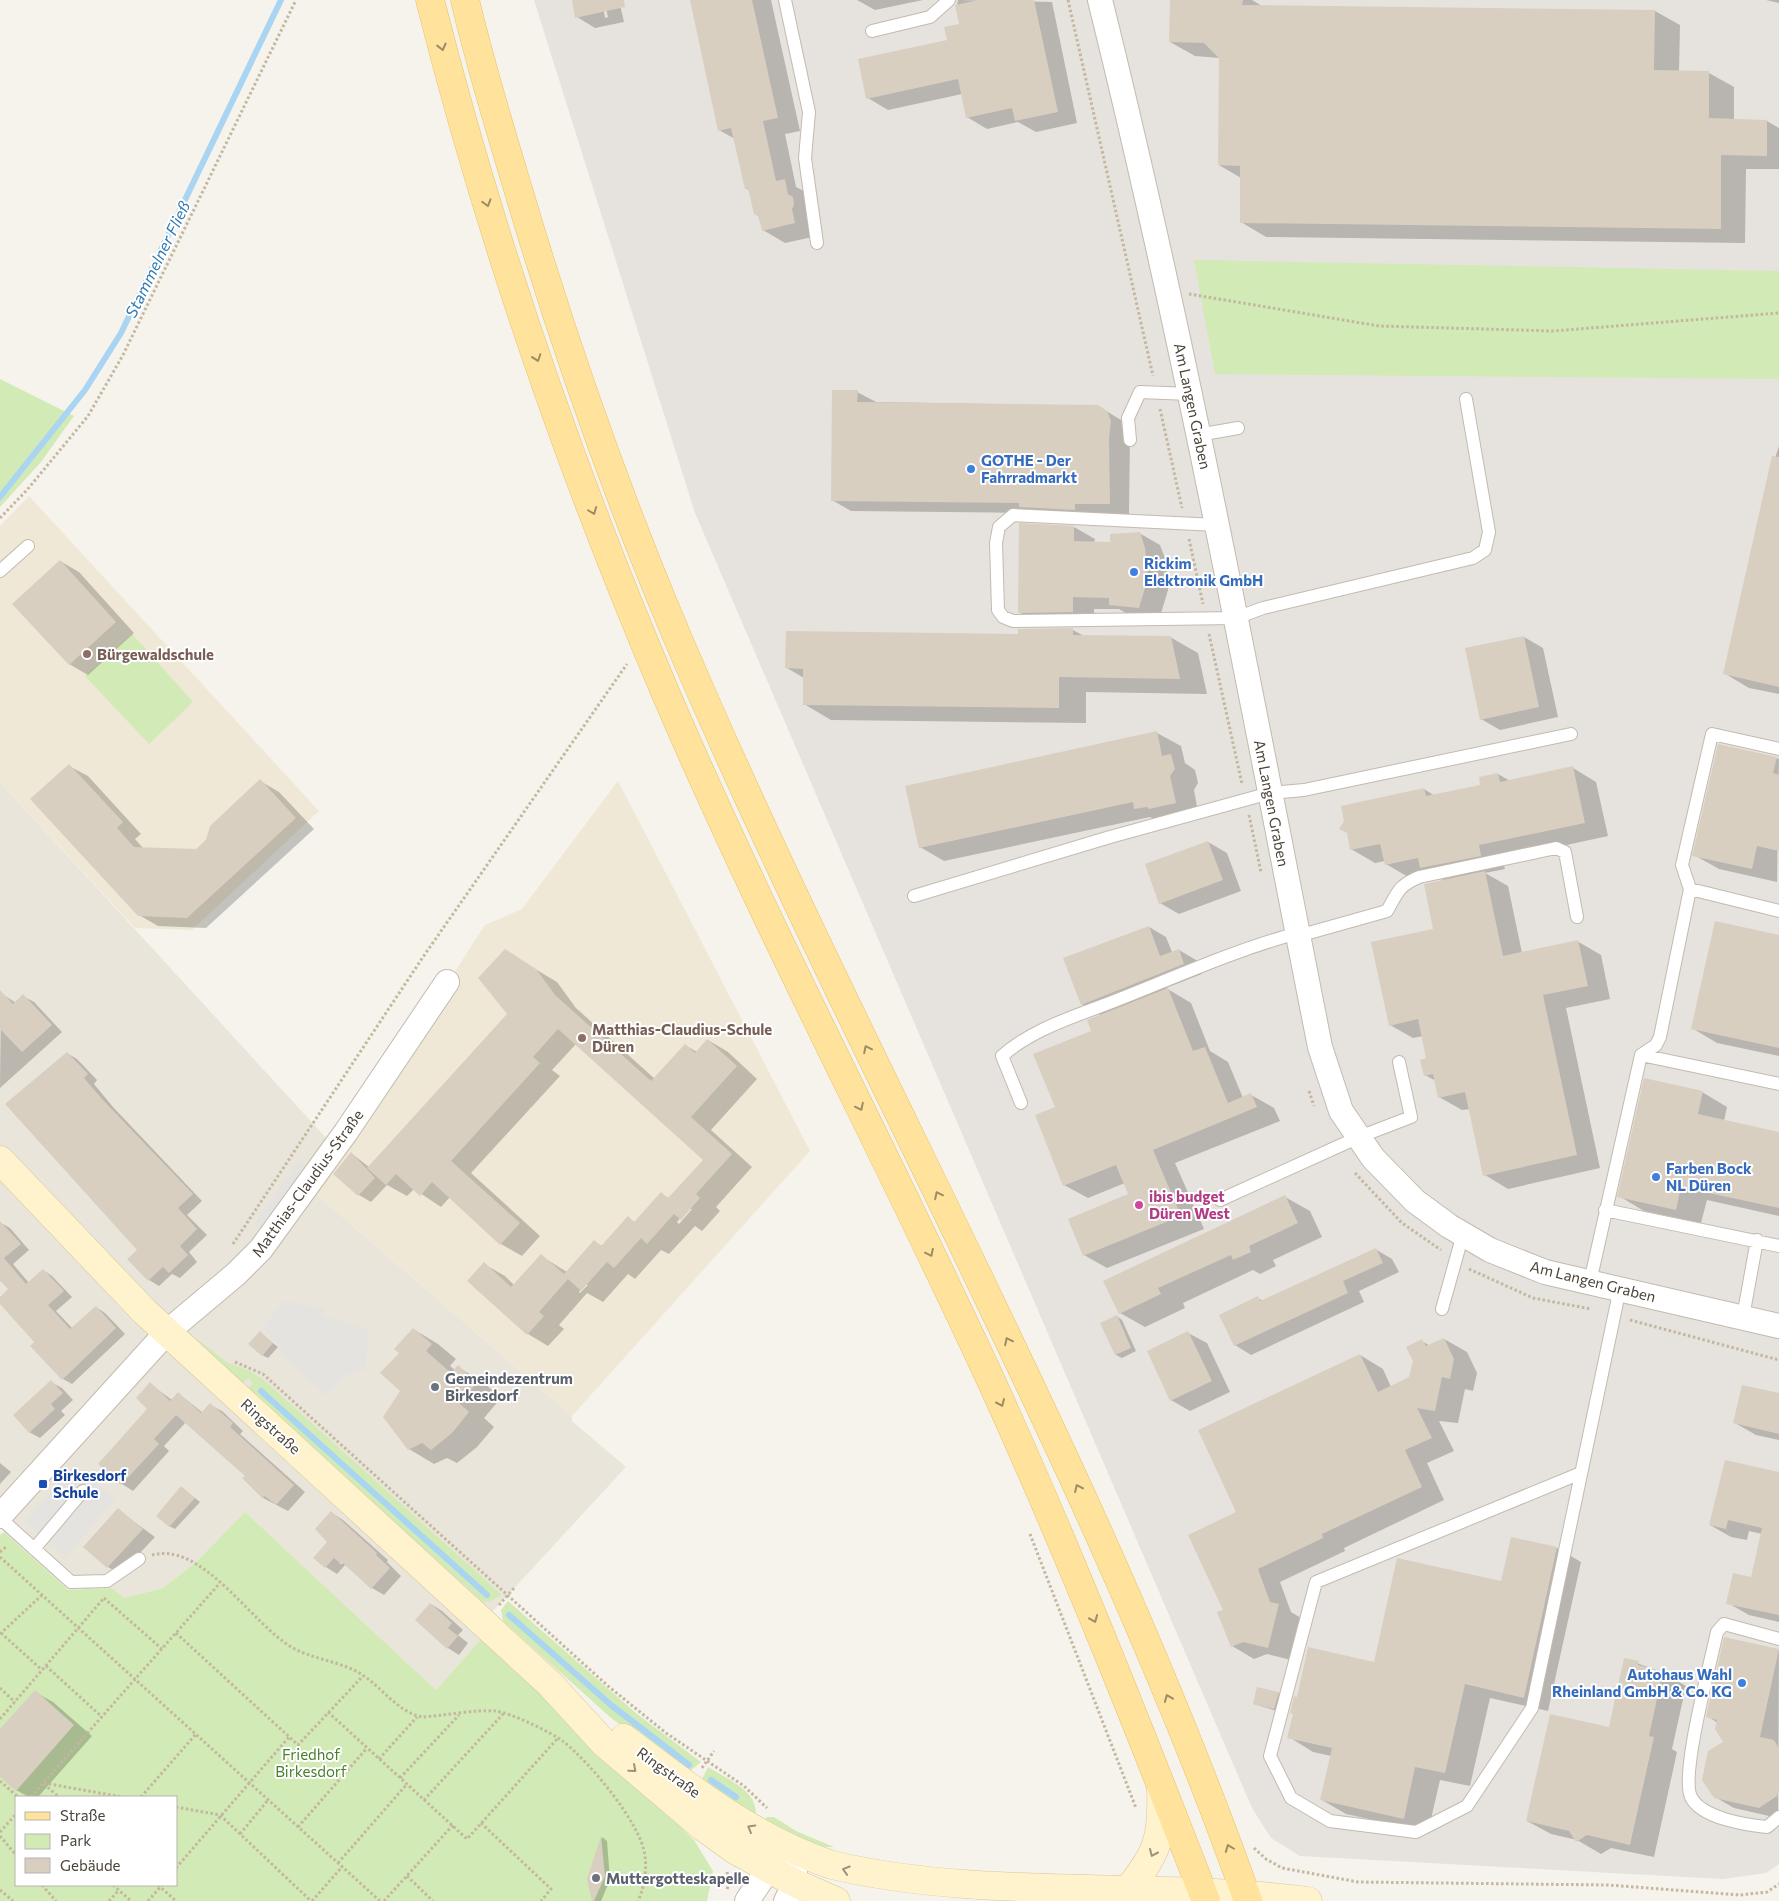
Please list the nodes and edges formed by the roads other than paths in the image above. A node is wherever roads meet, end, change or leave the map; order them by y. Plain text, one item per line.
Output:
1 (430, 0) edge
2 (465, 0) edge
3 (785, 0) edge
4 (949, 0) edge
5 (1100, 0) edge
6 (872, 30) dead end
7 (817, 243) dead end
8 (1190, 394) junction
9 (1466, 399) dead end
10 (1238, 428) dead end
11 (1198, 435) junction
12 (1130, 440) dead end
13 (1217, 525) junction
14 (28, 546) dead end
15 (0, 571) edge
16 (1236, 618) junction
17 (1571, 734) dead end
18 (1779, 749) edge
19 (1270, 793) junction
20 (1690, 889) junction
21 (914, 896) dead end
22 (1779, 911) edge
23 (1577, 917) dead end
24 (1298, 934) junction
25 (446, 982) dead end
26 (1641, 1055) junction
27 (1399, 1062) dead end
28 (1779, 1084) edge
29 (1020, 1103) dead end
30 (1359, 1137) junction
31 (0, 1160) edge
32 (1220, 1200) dead end
33 (1605, 1210) junction
34 (1463, 1234) junction
35 (1757, 1240) junction
36 (1779, 1246) edge
37 (1590, 1282) junction
38 (1620, 1288) junction
39 (1442, 1309) dead end
40 (1743, 1317) junction
41 (1779, 1326) edge
42 (167, 1332) junction
43 (1581, 1473) junction
44 (83, 1491) dead end
45 (0, 1517) edge
46 (34, 1549) junction
47 (139, 1559) road end
48 (1779, 1639) edge
49 (550, 1684) junction
50 (1161, 1788) junction
51 (1779, 1817) edge
52 (795, 1850) junction
53 (769, 1868) junction
54 (791, 1892) edge
55 (1125, 1894) junction
56 (1204, 1897) edge
57 (1246, 1898) edge
58 (747, 1901) edge
59 (836, 1901) edge
60 (1308, 1901) edge

1 -> 50 main road
57 -> 2 main road
3 - 7 lane
4 - 6 lane
5 - 8 street, Am Langen Graben
8 - 11 street, Am Langen Graben
8 - 12 lane
9 - 16 lane
10 - 11 lane
11 - 13 street, Am Langen Graben
13 - 16 street, Am Langen Graben
13 - 16 lane
14 - 15 lane
16 - 19 street, Am Langen Graben
17 - 19 lane
18 - 20 lane
19 - 21 lane
19 - 24 street, Am Langen Graben
20 - 22 lane
20 - 26 lane
23 - 24 lane
24 - 29 lane
24 - 30 street, Am Langen Graben
25 - 42 street, Matthias-Claudius-Straße
26 - 28 lane
26 - 33 lane
27 - 30 lane
30 - 32 lane
30 - 34 street, Am Langen Graben
31 - 42 main road, Ringstraße
33 - 35 lane
33 - 37 lane
34 - 37 street, Am Langen Graben
34 - 39 lane
35 - 36 lane
35 - 40 lane
37 - 38 street, Am Langen Graben
38 - 40 street, Am Langen Graben
38 - 43 lane
40 - 41 street, Am Langen Graben
42 - 45 street, Matthias-Claudius-Straße
42 - 49 main road, Ringstraße
43 - 43 lane
44 - 46 lane
45 - 46 lane
46 - 47 lane
48 - 51 lane
52 -> 49 main road, Ringstraße
49 -> 53 main road, Ringstraße
50 -> 55 main road
50 - 56 main road
52 - 53 street
52 - 54 street
55 -> 52 main road, Ringstraße
53 - 54 main road, Ringstraße
53 - 58 street
54 - 59 main road, Ringstraße
55 - 56 main road, Ringstraße
56 - 57 main road, Ringstraße
57 - 60 main road, Ringstraße

